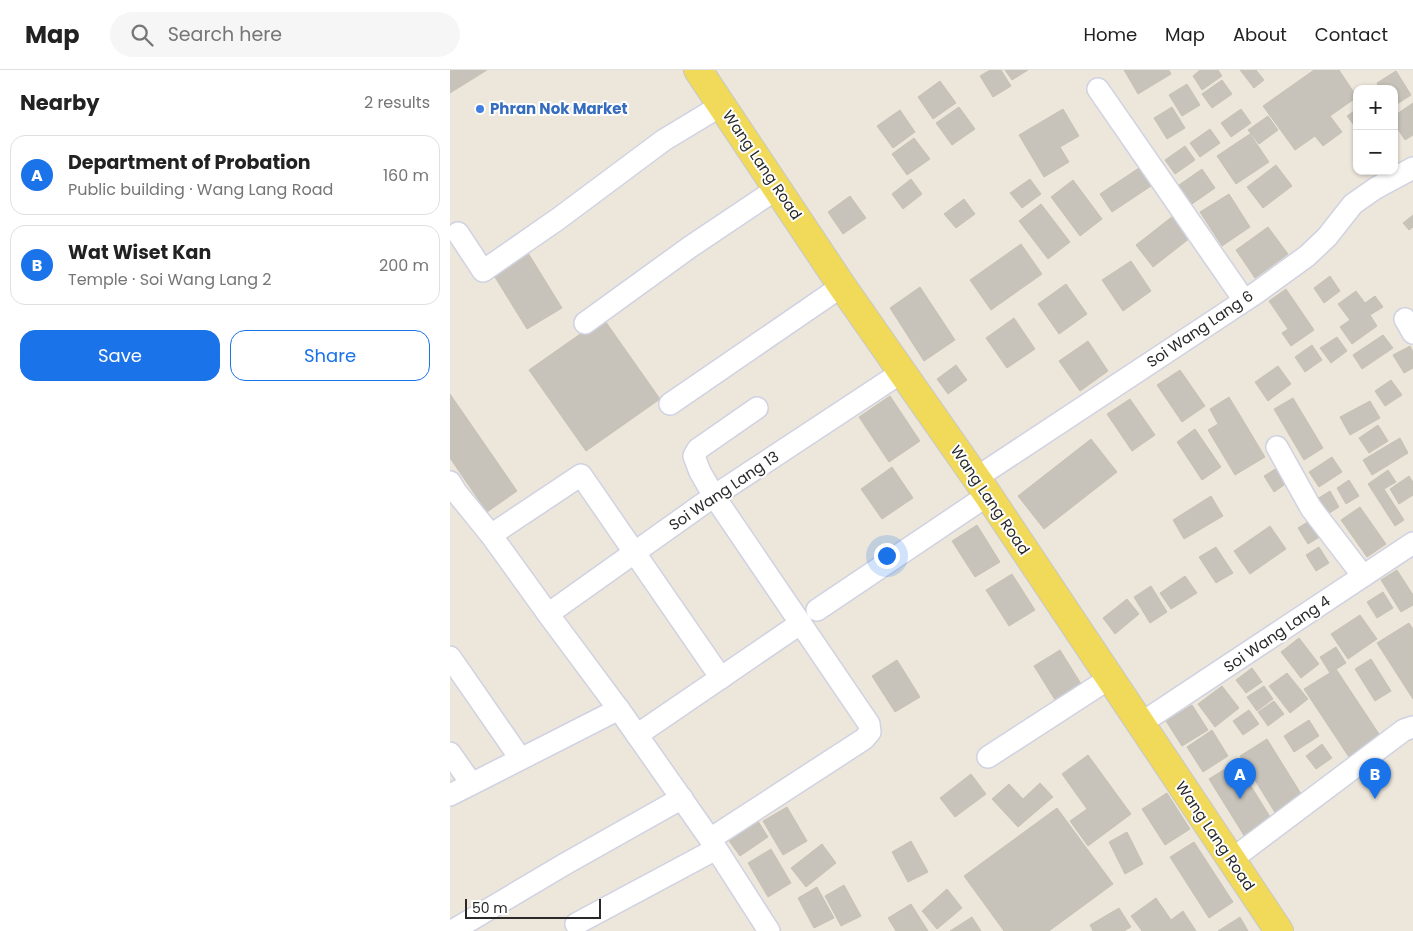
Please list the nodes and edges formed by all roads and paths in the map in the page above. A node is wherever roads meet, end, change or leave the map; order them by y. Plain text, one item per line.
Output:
1 (698, 70) edge
2 (1098, 89) dead end
3 (722, 105) junction
4 (1413, 168) edge
5 (778, 188) junction
6 (458, 233) dead end
7 (842, 286) junction
8 (1244, 300) junction
9 (585, 323) dead end
10 (902, 372) junction
11 (670, 404) dead end
12 (757, 408) dead end
13 (1277, 447) dead end
14 (982, 487) junction
15 (452, 490) edge
16 (714, 496) junction
17 (492, 535) junction
18 (1413, 543) edge
19 (634, 553) junction
20 (1363, 576) junction
21 (818, 610) dead end
22 (548, 614) junction
23 (800, 623) junction
24 (450, 657) edge
25 (721, 678) junction
26 (1110, 678) junction
27 (618, 709) junction
28 (1140, 724) junction
29 (1413, 727) edge
30 (637, 735) junction
31 (450, 753) edge
32 (988, 757) dead end
33 (520, 758) junction
34 (471, 783) junction
35 (450, 794) edge
36 (682, 798) junction
37 (713, 844) junction
38 (1231, 860) junction
39 (576, 924) dead end
40 (452, 931) edge
41 (769, 931) edge
42 (1279, 931) edge

1 - 3 main road, Wang Lang Road
2 - 8 street
3 - 5 main road, Wang Lang Road
3 - 6 street
4 - 8 street, Soi Wang Lang 6
5 - 7 main road, Wang Lang Road
5 - 9 street
7 - 10 main road, Wang Lang Road
7 - 11 street
8 - 14 street, Soi Wang Lang 6
10 - 14 main road, Wang Lang Road
10 - 16 street, Soi Wang Lang 13
12 - 16 street
13 - 20 street
14 - 21 street, Soi Wang Lang 6
14 - 26 main road, Wang Lang Road
15 - 17 street
16 - 19 street, Soi Wang Lang 13
16 - 23 street
17 - 19 street
17 - 22 street
18 - 20 street, Soi Wang Lang 4
19 - 22 street, Soi Wang Lang 13
19 - 25 street
20 - 28 street, Soi Wang Lang 4
22 - 27 street
23 - 25 street
23 - 37 street
24 - 33 street
25 - 30 street
26 - 28 main road, Wang Lang Road
26 - 32 street
27 - 30 street
27 - 33 street
28 - 38 main road, Wang Lang Road
29 - 38 street
30 - 36 street
31 - 34 street
33 - 34 street
34 - 35 street
36 - 37 street
36 - 40 street
37 - 39 street
37 - 41 street
38 - 42 main road, Wang Lang Road

